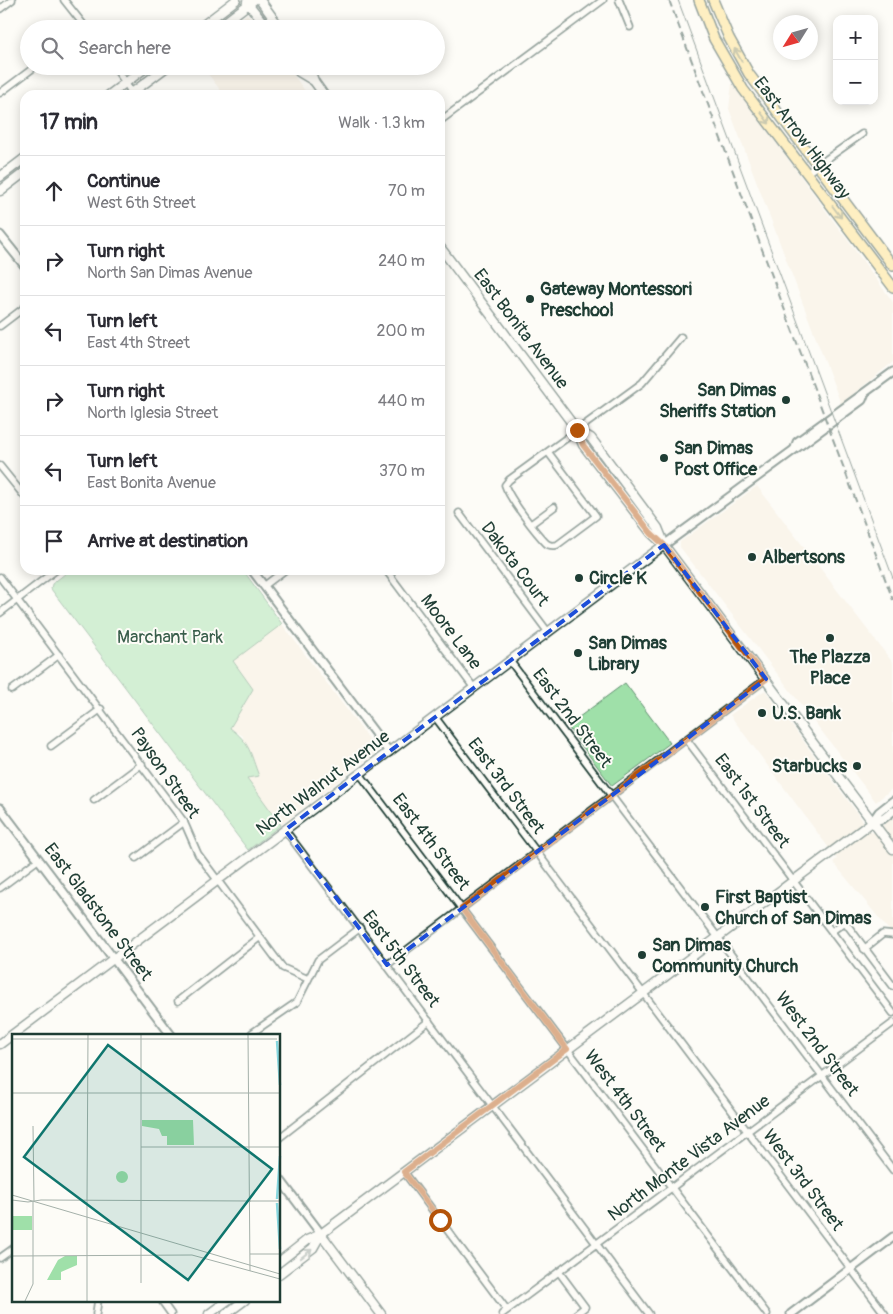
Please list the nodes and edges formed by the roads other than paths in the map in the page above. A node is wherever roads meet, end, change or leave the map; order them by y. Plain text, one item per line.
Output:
1 (12, 0) edge
2 (64, 0) edge
3 (236, 0) edge
4 (260, 0) edge
5 (603, 0) edge
6 (619, 0) edge
7 (699, 0) edge
8 (713, 0) edge
9 (250, 1) edge
10 (0, 9) edge
11 (79, 20) edge
12 (210, 20) edge
13 (227, 20) edge
14 (262, 20) edge
15 (274, 20) edge
16 (630, 27) dead end
17 (24, 75) edge
18 (120, 75) edge
19 (136, 75) edge
20 (156, 75) edge
21 (304, 75) edge
22 (312, 75) edge
23 (314, 81) junction
24 (126, 83) junction
25 (116, 90) edge
26 (129, 90) edge
27 (136, 90) edge
28 (320, 90) edge
29 (0, 93) edge
30 (445, 117) edge
31 (862, 134) dead end
32 (20, 162) edge
33 (817, 166) junction
34 (807, 173) junction
35 (20, 176) edge
36 (0, 177) edge
37 (0, 192) edge
38 (0, 235) edge
39 (445, 254) edge
40 (20, 260) edge
41 (893, 266) edge
42 (893, 287) edge
43 (20, 310) edge
44 (0, 326) edge
45 (681, 337) dead end
46 (893, 372) edge
47 (577, 430) junction
48 (548, 452) junction
49 (0, 466) edge
50 (20, 492) edge
51 (554, 507) dead end
52 (459, 513) dead end
53 (531, 524) junction
54 (664, 545) junction
55 (50, 575) edge
56 (256, 575) edge
57 (278, 575) edge
58 (390, 575) edge
59 (0, 577) edge
60 (264, 586) junction
61 (18, 600) junction
62 (0, 613) edge
63 (548, 632) junction
64 (59, 655) junction
65 (510, 660) junction
66 (766, 679) junction
67 (474, 688) junction
68 (12, 690) dead end
69 (101, 709) junction
70 (435, 717) junction
71 (687, 740) junction
72 (51, 746) dead end
73 (389, 752) junction
74 (142, 764) junction
75 (360, 774) junction
76 (612, 796) junction
77 (94, 800) dead end
78 (893, 801) edge
79 (0, 808) edge
80 (893, 811) edge
81 (184, 822) junction
82 (872, 822) junction
83 (285, 830) junction
84 (893, 848) edge
85 (538, 852) junction
86 (136, 858) dead end
87 (39, 859) junction
88 (793, 880) junction
89 (218, 881) junction
90 (0, 888) edge
91 (462, 909) junction
92 (360, 928) junction
93 (832, 931) junction
94 (892, 934) edge
95 (260, 937) junction
96 (718, 937) junction
97 (864, 949) junction
98 (114, 959) junction
99 (387, 965) junction
100 (308, 979) junction
101 (893, 986) edge
102 (642, 992) junction
103 (178, 1001) dead end
104 (893, 1013) edge
105 (429, 1022) junction
106 (893, 1023) edge
107 (13, 1034) edge
108 (170, 1034) edge
109 (252, 1034) dead end
110 (12, 1035) edge
111 (0, 1044) edge
112 (567, 1049) junction
113 (822, 1076) junction
114 (492, 1106) junction
115 (748, 1132) junction
116 (280, 1137) edge
117 (893, 1170) edge
118 (404, 1172) junction
119 (280, 1179) edge
120 (673, 1189) junction
121 (321, 1234) junction
122 (893, 1237) edge
123 (597, 1245) junction
124 (12, 1249) edge
125 (0, 1258) edge
126 (280, 1261) edge
127 (851, 1269) junction
128 (559, 1272) junction
129 (280, 1273) edge
130 (163, 1302) edge
131 (225, 1302) edge
132 (242, 1302) edge
133 (507, 1310) junction
134 (172, 1314) edge
135 (209, 1314) edge
136 (226, 1314) edge
137 (381, 1314) edge
138 (502, 1314) edge
139 (576, 1314) edge
140 (649, 1314) edge
141 (767, 1314) edge
142 (791, 1314) edge
143 (885, 1314) edge

1 - 10 street
2 - 11 street
3 - 12 main road
4 - 15 main road
5 - 30 street
6 - 16 street
7 -> 34 main road, East Arrow Highway
33 -> 8 main road, East Arrow Highway
9 - 13 main road
9 - 14 main road
17 - 29 street
18 - 24 street
19 - 24 main road
20 - 27 main road
21 - 23 main road
22 - 23 main road
23 - 28 main road
24 - 25 main road
24 - 26 street
31 - 33 street
32 - 36 main road
33 - 34 street
33 - 41 main road, East Arrow Highway
34 -> 42 main road, East Arrow Highway
35 - 37 main road
38 - 40 street
39 - 47 main road, East Bonita Avenue
43 - 44 street
45 - 47 street
46 - 54 street
47 - 48 street
47 - 54 main road, East Bonita Avenue
48 - 53 street
48 - 53 street
49 - 50 street
51 - 53 street
52 - 63 street, Dakota Court
54 - 63 main road, North Walnut Avenue
54 - 66 main road, East Bonita Avenue
55 - 61 street
56 - 60 street
57 - 60 street
58 - 67 street, Moore Lane
59 - 61 street, Payson Street
60 - 73 street
61 - 62 street
61 - 64 street, Payson Street
63 - 65 main road, North Walnut Avenue
64 - 68 street
64 - 69 street, Payson Street
65 - 67 main road, North Walnut Avenue
65 - 76 street, East 2nd Street
66 - 71 street
66 - 82 main road, East Bonita Avenue
67 - 70 main road, North Walnut Avenue
69 - 72 street
69 - 74 street, Payson Street
70 - 73 main road, North Walnut Avenue
70 - 85 street, East 3rd Street
71 - 76 street
71 - 88 street, East 1st Street
73 - 75 main road, North Walnut Avenue
74 - 77 street
74 - 81 street, Payson Street
75 - 83 main road, North Walnut Avenue
75 - 91 street, East 4th Street
76 - 85 street
76 - 96 street, East 2nd Street
78 - 82 street
79 - 87 street, East Gladstone Street
80 - 82 street
81 - 86 street
81 - 89 street, Payson Street
82 - 84 main road, East Bonita Avenue
82 - 88 main road
83 - 89 main road, North Walnut Avenue
83 - 92 street, East 5th Street
85 - 91 street
85 - 102 street, East 3rd Street
87 - 90 street
87 - 98 street, East Gladstone Street
88 - 93 street, East 1st Street
88 - 96 main road
89 - 95 street, Payson Street
89 - 98 main road, North Walnut Avenue
91 - 99 street
91 - 112 street, East 4th Street
92 - 99 street, East 5th Street
92 - 100 street
93 - 97 street
93 - 104 street, East 1st Street
94 - 97 street
95 - 100 street, Payson Street
95 - 103 street
96 - 102 main road
96 - 113 street, West 2nd Street
97 - 101 street
98 - 107 main road, North Walnut Avenue
98 - 108 street, East Gladstone Street
99 - 105 street, East 5th Street
100 - 109 street
102 - 112 main road
102 - 115 street, West 3rd Street
105 - 114 street, East 5th Street
105 - 116 street
106 - 113 street, North Monte Vista Avenue
110 - 111 main road, North Walnut Avenue
112 - 114 main road
112 - 120 street, West 4th Street
113 - 115 street, North Monte Vista Avenue
113 - 117 street, West 2nd Street
114 - 118 main road
114 - 123 street, East 5th Street
115 - 120 street, North Monte Vista Avenue
115 - 127 street, West 3rd Street
118 - 121 main road
118 - 133 street
119 - 121 street
120 - 123 street, North Monte Vista Avenue
120 - 141 street, West 4th Street
121 - 126 main road
129 -> 121 main road
121 - 137 main road
122 - 127 street
123 - 128 street, North Monte Vista Avenue
123 - 140 street, East 5th Street
124 - 125 street
127 - 142 street
127 - 143 street, West 3rd Street
128 - 133 street, North Monte Vista Avenue
128 - 139 street
130 - 134 street
131 - 135 main road
132 - 136 main road
133 - 138 street, North Monte Vista Avenue

